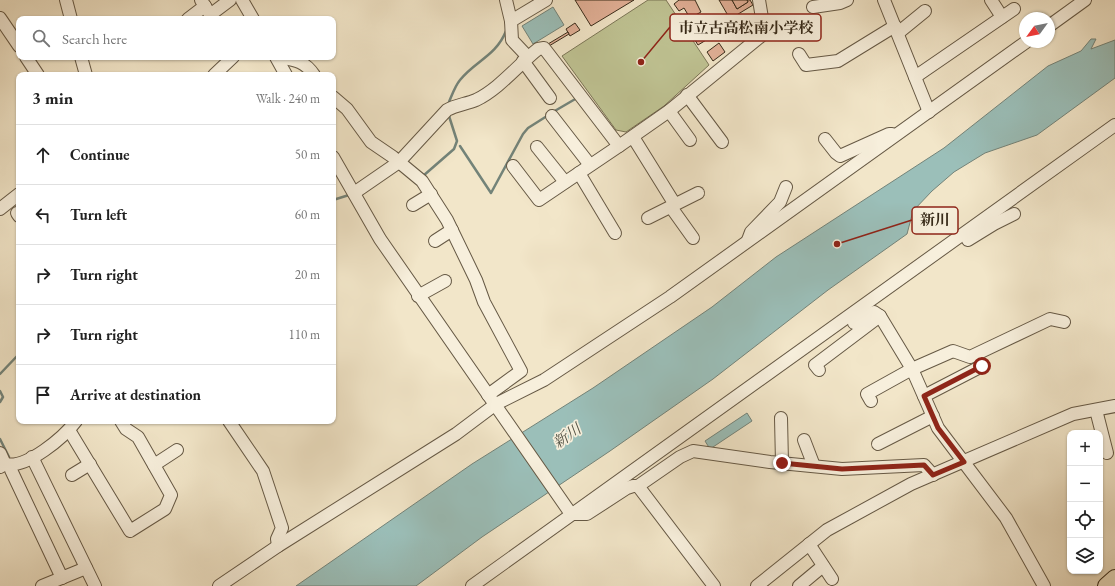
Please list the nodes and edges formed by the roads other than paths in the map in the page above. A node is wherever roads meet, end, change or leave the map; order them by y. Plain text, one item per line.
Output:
1 (66, 0) edge
2 (230, 0) edge
3 (242, 0) edge
4 (506, 0) edge
5 (546, 0) edge
6 (760, 0) edge
7 (847, 0) edge
8 (884, 0) edge
9 (991, 0) edge
10 (1070, 0) edge
11 (1085, 0) edge
12 (813, 7) dead end
13 (1014, 9) dead end
14 (207, 10) edge
15 (925, 11) dead end
16 (1064, 15) junction
17 (70, 16) edge
18 (194, 16) edge
19 (251, 16) edge
20 (1002, 17) junction
21 (0, 18) edge
22 (511, 21) junction
23 (1055, 22) edge
24 (896, 29) junction
25 (16, 42) edge
26 (1019, 47) edge
27 (798, 54) dead end
28 (526, 59) junction
29 (28, 60) edge
30 (82, 60) edge
31 (229, 60) edge
32 (278, 60) edge
33 (292, 60) edge
34 (36, 72) edge
35 (85, 72) edge
36 (217, 72) edge
37 (284, 72) edge
38 (312, 72) edge
39 (915, 77) junction
40 (687, 95) junction
41 (550, 98) dead end
42 (336, 100) edge
43 (669, 111) junction
44 (929, 112) junction
45 (552, 116) dead end
46 (1115, 125) edge
47 (897, 135) junction
48 (633, 137) junction
49 (825, 139) dead end
50 (690, 140) dead end
51 (722, 142) dead end
52 (619, 146) junction
53 (537, 147) dead end
54 (336, 162) edge
55 (399, 162) junction
56 (590, 165) junction
57 (512, 166) dead end
58 (579, 173) junction
59 (565, 182) junction
60 (786, 187) dead end
61 (354, 193) junction
62 (698, 193) dead end
63 (430, 194) junction
64 (16, 196) edge
65 (413, 205) dead end
66 (673, 207) junction
67 (0, 209) edge
68 (1014, 214) dead end
69 (648, 218) dead end
70 (452, 230) junction
71 (615, 233) dead end
72 (693, 238) dead end
73 (434, 241) dead end
74 (747, 243) junction
75 (945, 248) junction
76 (446, 281) dead end
77 (418, 296) junction
78 (880, 316) junction
79 (1064, 322) dead end
80 (805, 349) junction
81 (982, 366) dead end
82 (912, 369) junction
83 (819, 370) dead end
84 (924, 396) junction
85 (492, 399) junction
86 (871, 401) dead end
87 (1115, 406) edge
88 (1096, 410) junction
89 (933, 416) junction
90 (781, 418) dead end
91 (123, 424) edge
92 (231, 424) edge
93 (73, 425) edge
94 (804, 440) dead end
95 (878, 444) dead end
96 (177, 450) dead end
97 (0, 452) edge
98 (1107, 453) dead end
99 (32, 457) junction
100 (964, 462) junction
101 (782, 463) junction
102 (90, 464) junction
103 (5, 465) edge
104 (154, 465) junction
105 (814, 466) junction
106 (72, 475) dead end
107 (933, 475) junction
108 (638, 486) junction
109 (570, 514) junction
110 (808, 544) junction
111 (278, 546) junction
112 (823, 566) junction
113 (86, 568) junction
114 (62, 578) junction
115 (1115, 578) edge
116 (832, 579) dead end
117 (42, 586) edge
118 (95, 586) edge
119 (219, 586) edge
120 (472, 586) edge
121 (714, 586) edge
122 (758, 586) edge
123 (799, 586) edge
124 (1044, 586) edge
125 (1106, 586) edge

1 - 17 street
2 - 14 street
3 - 19 street
4 - 22 street
5 - 22 street
6 - 40 street
7 - 12 street
8 - 24 street
9 - 20 street
10 - 16 street
11 - 16 street
13 - 20 street
14 - 18 street
15 - 24 street
16 - 23 street
20 - 39 street
21 - 25 street
22 - 28 street
24 - 27 street
24 - 39 street
26 - 44 street
28 - 41 street
28 - 52 street
28 - 55 street
29 - 34 street
30 - 35 street
31 - 36 street
32 - 37 street
33 - 38 street
39 - 44 street
40 - 43 street
40 - 51 street
42 - 55 street
43 - 48 street
43 - 50 street
44 - 47 street
45 - 56 street
46 - 75 street
47 - 49 street
47 - 74 street
48 - 52 street
48 - 66 street
52 - 56 street
53 - 59 street
54 - 61 street
55 - 61 street
55 - 63 street
56 - 58 street
57 - 59 street
58 - 59 street
58 - 71 street
60 - 74 street
61 - 77 street
62 - 66 street
63 - 65 street
63 - 70 street
64 - 67 street
66 - 69 street
66 - 72 street
68 - 75 street
70 - 73 street
70 - 85 street
74 - 85 street
75 - 80 street
76 - 77 street
77 - 85 street
78 - 80 street
78 - 82 street
78 - 83 street
79 - 82 street
80 - 109 street
81 - 84 street
82 - 84 street
82 - 86 street
84 - 89 street
85 - 109 street
85 - 111 street
87 - 88 street
88 - 98 street
88 - 100 street
89 - 95 street
89 - 100 street
90 - 101 street
91 - 104 street
92 - 111 street
93 - 99 street
93 - 102 street
94 - 105 street
96 - 104 street
97 - 103 street
99 - 103 street
99 - 113 street
100 - 107 street
100 - 124 street
101 - 105 street
101 - 108 street
102 - 104 street
102 - 106 street
103 - 114 street
105 - 107 street
107 - 110 street
108 - 109 street
108 - 121 street
109 - 120 street
110 - 112 street
110 - 122 street
111 - 119 street
112 - 116 street
112 - 123 street
113 - 114 street
113 - 118 street
114 - 117 street
115 - 125 main road

